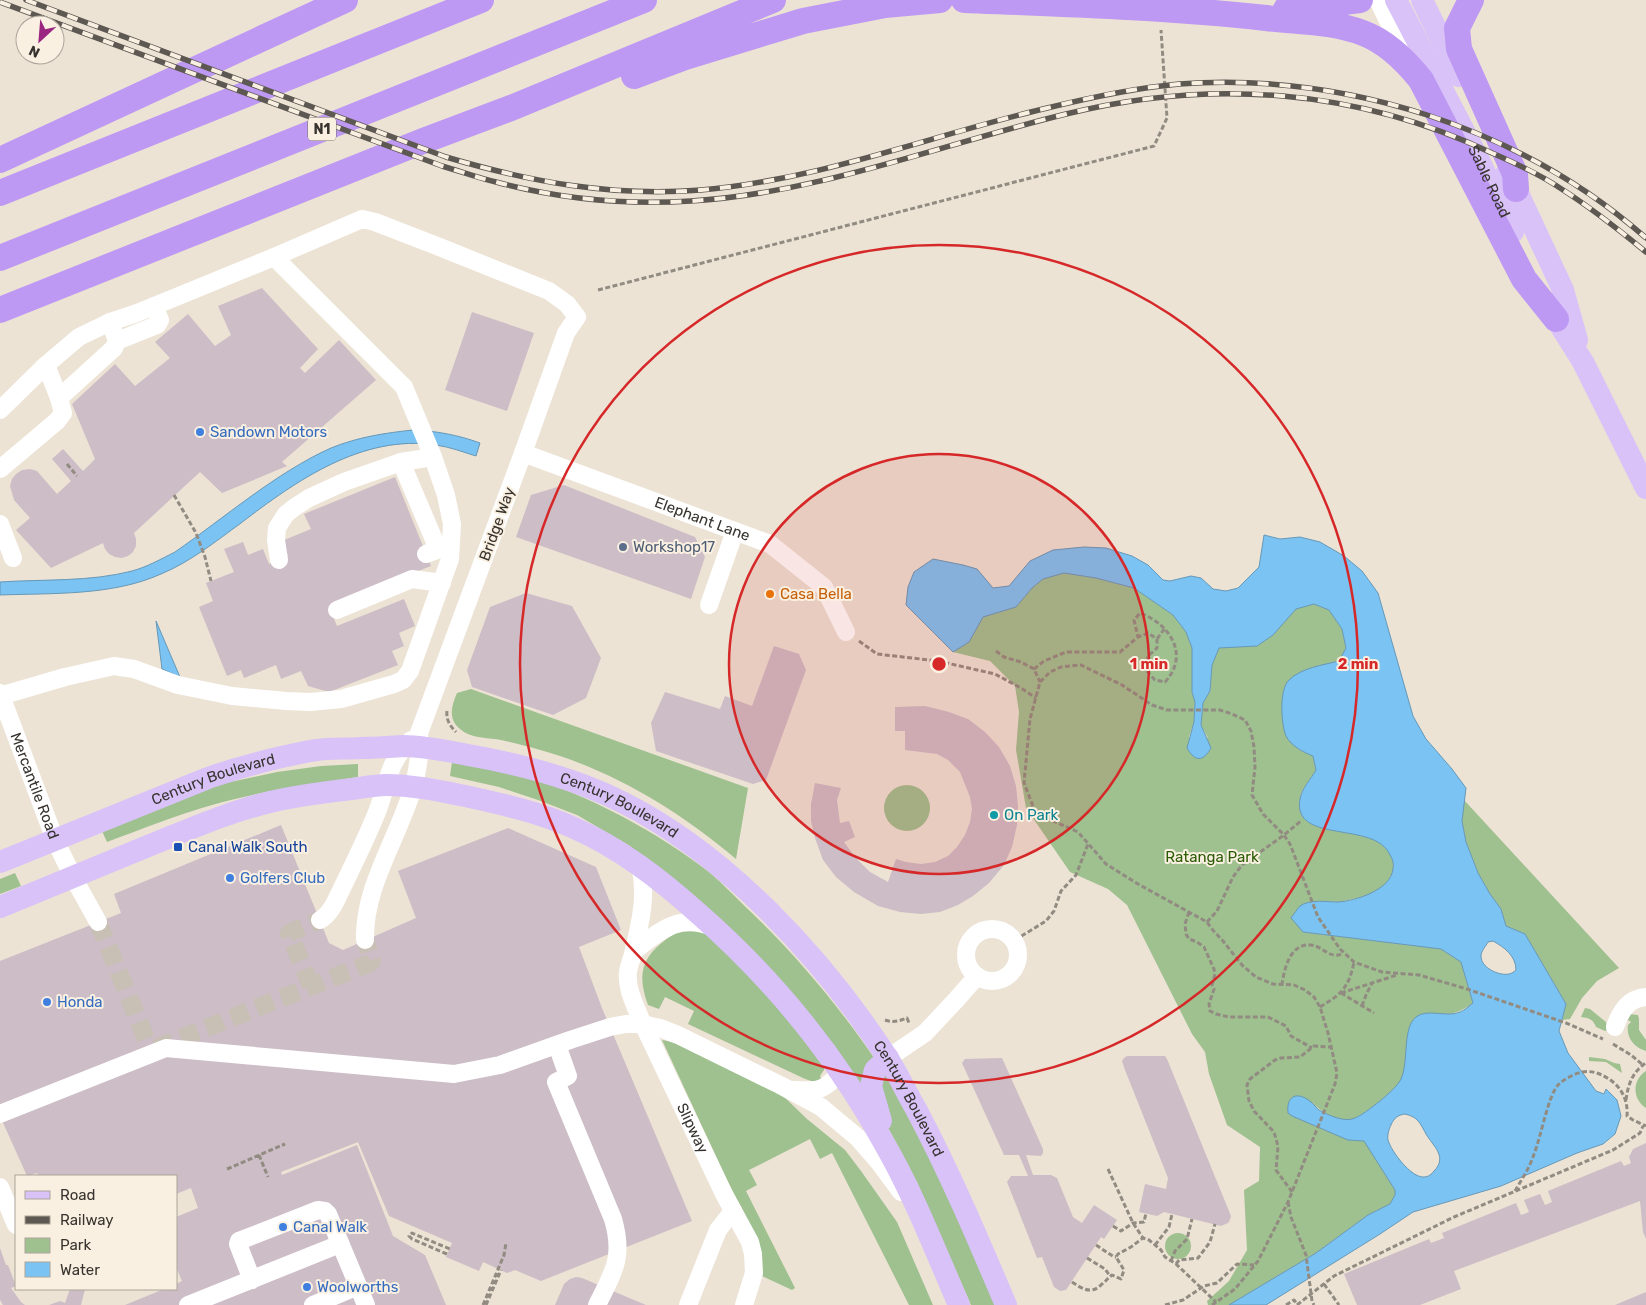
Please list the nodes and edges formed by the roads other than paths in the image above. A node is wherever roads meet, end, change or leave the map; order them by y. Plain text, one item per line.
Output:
1 (345, 0) edge
2 (481, 0) edge
3 (644, 0) edge
4 (773, 0) edge
5 (940, 0) edge
6 (964, 0) edge
7 (1360, 0) edge
8 (1378, 0) edge
9 (1396, 0) edge
10 (1422, 0) edge
11 (1470, 0) edge
12 (1206, 12) junction
13 (1409, 65) junction
14 (511, 108) junction
15 (1446, 113) junction
16 (1488, 126) junction
17 (0, 160) edge
18 (1511, 178) joint
19 (0, 193) edge
20 (274, 257) junction
21 (0, 258) edge
22 (154, 306) junction
23 (0, 310) edge
24 (1556, 318) joint
25 (110, 322) junction
26 (117, 341) junction
27 (1583, 362) junction
28 (46, 365) junction
29 (59, 398) junction
30 (0, 410) edge
31 (430, 451) junction
32 (523, 453) junction
33 (401, 462) junction
34 (0, 469) edge
35 (1646, 488) edge
36 (0, 524) edge
37 (735, 531) junction
38 (426, 554) dead end
39 (13, 558) dead end
40 (279, 560) dead end
41 (442, 583) junction
42 (709, 605) dead end
43 (336, 610) dead end
44 (846, 632) road end
45 (0, 695) edge
46 (415, 742) junction
47 (384, 784) junction
48 (412, 788) junction
49 (55, 840) junction
50 (0, 862) edge
51 (640, 865) junction
52 (352, 868) junction
53 (73, 877) junction
54 (377, 879) junction
55 (0, 907) edge
56 (320, 920) tunnel mouth
57 (98, 922) tunnel mouth
58 (717, 930) junction
59 (365, 940) tunnel mouth
60 (634, 951) junction
61 (976, 976) junction
62 (1646, 996) edge
63 (1614, 1027) dead end
64 (557, 1045) junction
65 (888, 1058) junction
66 (840, 1072) junction
67 (784, 1087) junction
68 (0, 1114) edge
69 (908, 1186) junction
70 (0, 1187) edge
71 (733, 1211) junction
72 (922, 1220) junction
73 (15, 1223) edge
74 (340, 1244) junction
75 (252, 1280) junction
76 (358, 1286) junction
77 (188, 1305) edge
78 (313, 1305) edge
79 (366, 1305) edge
80 (597, 1305) edge
81 (688, 1305) edge
82 (744, 1305) edge
83 (959, 1305) edge
84 (1006, 1305) edge

1 - 17 highway
2 - 19 highway
3 - 21 highway, N1
4 - 14 highway
5 - 14 highway
6 - 12 highway
7 - 12 highway
8 - 13 lane
9 - 15 main road
10 - 16 main road, Sable Road
11 - 16 highway
12 - 13 highway
13 - 15 highway
14 - 23 highway
15 - 24 highway
16 - 18 highway
18 - 27 main road, Sable Road
20 - 22 lane
20 - 31 lane
20 - 32 lane, Bridge Way
22 - 25 lane
22 - 26 lane
24 - 27 main road, Sable Road
25 - 26 lane
25 - 28 lane
26 - 29 lane
27 - 35 main road, Sable Road
28 - 29 lane
28 - 30 lane
29 - 34 lane
31 - 33 lane
31 - 41 lane
32 - 37 lane, Elephant Lane
32 - 46 lane, Bridge Way
33 - 38 lane
33 - 40 lane
36 - 39 lane
37 - 42 lane
37 - 44 lane, Elephant Lane
41 - 43 lane
41 - 45 lane
45 - 49 lane, Mercantile Road
46 - 47 lane
46 - 48 lane
46 - 49 main road, Century Boulevard
46 - 65 main road, Century Boulevard
47 - 48 main road
47 - 52 lane
47 - 53 main road
48 - 51 main road
48 - 54 lane
49 - 50 main road, Century Boulevard
49 - 53 lane, Mercantile Road
51 - 58 main road
51 - 60 lane, Slipway
52 - 54 lane
52 - 56 lane
53 - 55 main road
53 - 57 lane, Mercantile Road
54 - 59 lane
58 - 60 lane
58 - 66 main road
60 - 71 lane, Slipway
61 - 61 lane
61 - 65 lane
62 - 63 lane
64 - 67 lane
64 - 68 lane
64 - 80 lane
65 - 69 main road
65 - 84 main road, Century Boulevard
66 - 67 lane
66 - 69 main road
67 - 72 lane
69 - 72 main road
70 - 73 lane
71 - 81 lane
71 - 82 lane, Slipway
72 - 83 main road
74 - 75 lane
74 - 75 lane
74 - 76 lane
75 - 77 lane
76 - 78 lane
76 - 79 lane

